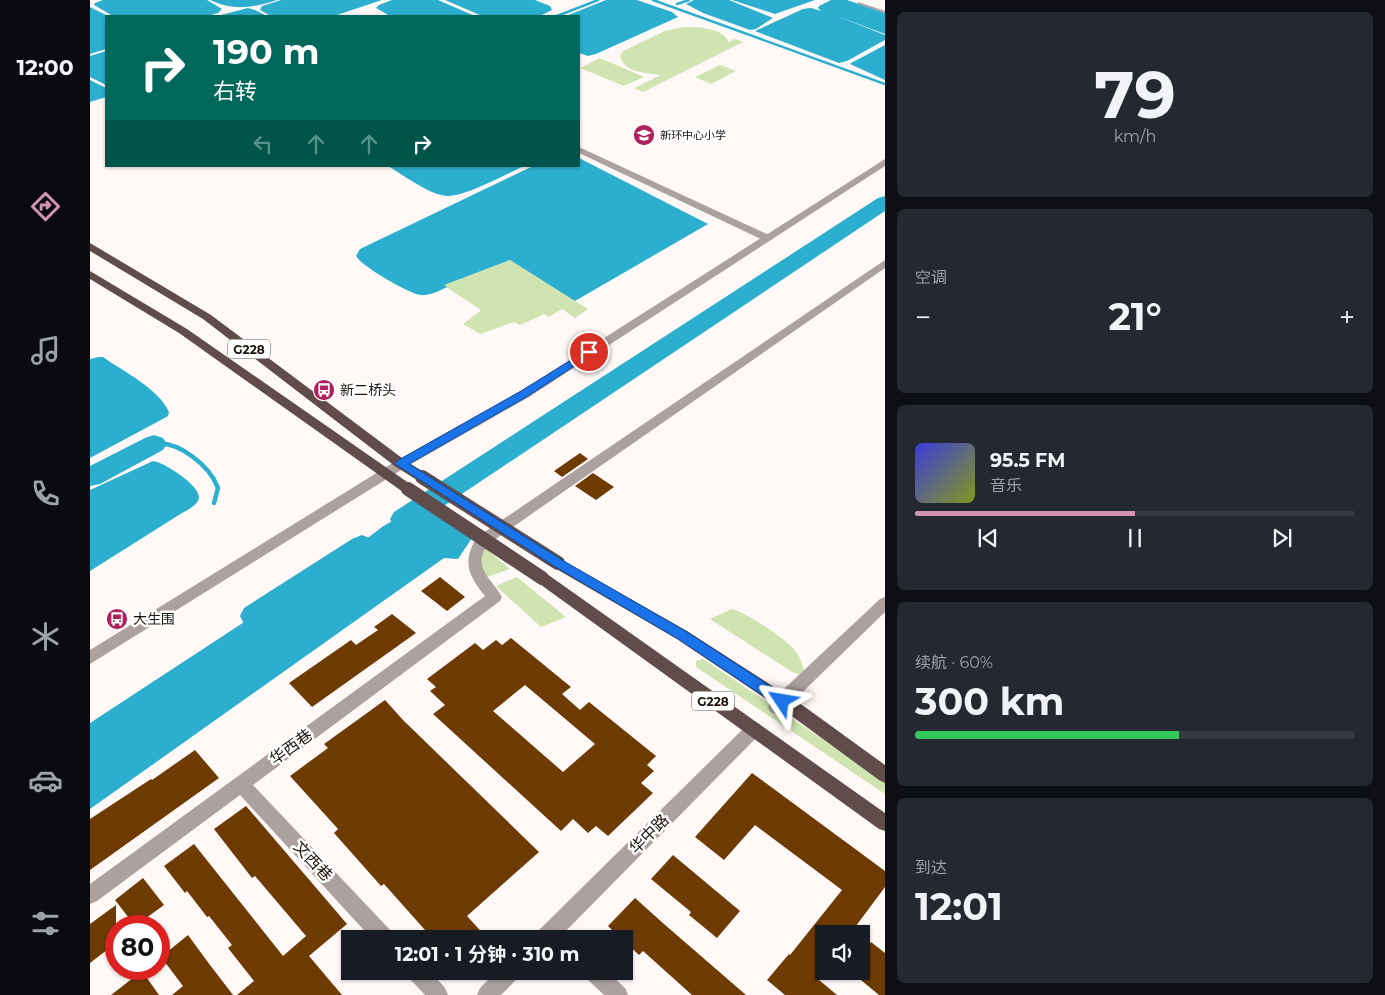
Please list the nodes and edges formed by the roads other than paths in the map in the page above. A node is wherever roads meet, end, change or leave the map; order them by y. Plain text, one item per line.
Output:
1 (859, 3) dead end
2 (885, 12) edge
3 (580, 150) edge
4 (885, 162) edge
5 (767, 238) junction
6 (90, 246) edge
7 (885, 262) edge
8 (90, 274) edge
9 (401, 464) junction
10 (385, 474) junction
11 (885, 603) edge
12 (90, 658) edge
13 (776, 707) dead end
14 (754, 730) junction
15 (885, 775) edge
16 (241, 784) junction
17 (885, 823) edge
18 (90, 895) edge
19 (377, 930) edge
20 (557, 930) edge
21 (424, 980) edge
22 (502, 980) edge
23 (602, 980) edge
24 (438, 995) edge
25 (488, 995) edge
26 (618, 995) edge

1 - 2 lane
3 - 5 street
4 - 5 street
5 - 9 street
6 - 9 highway, G228
7 - 16 street, 华西巷
8 - 10 highway, G228
9 - 10 street
9 - 15 highway, G228, bridge
10 - 12 street
10 - 14 highway, G228, bridge
11 - 13 street
14 - 17 highway, G228
14 - 20 street, 华中路
16 - 18 street, 华西巷
16 - 19 street, 文西巷
21 - 24 street
22 - 25 street
23 - 26 street

